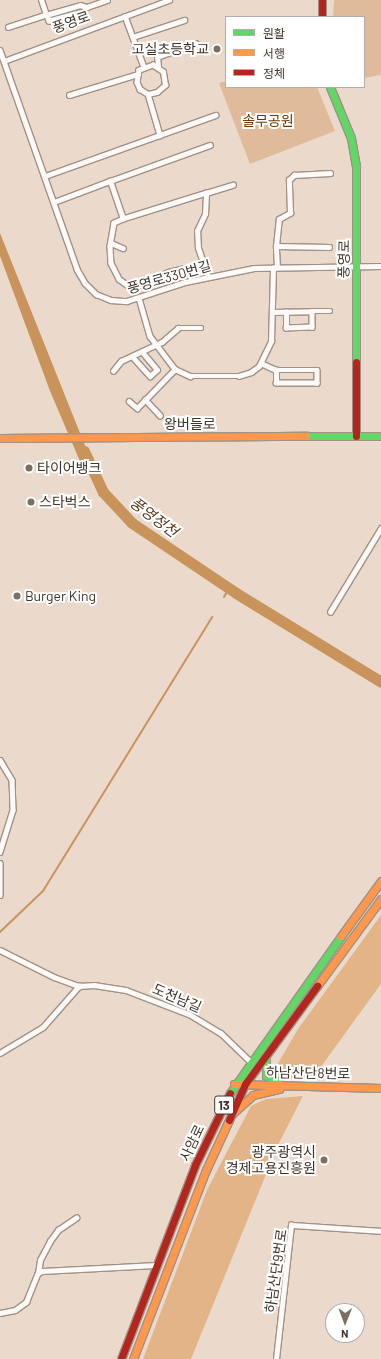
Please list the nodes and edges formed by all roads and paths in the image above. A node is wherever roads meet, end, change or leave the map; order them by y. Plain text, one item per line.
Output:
1 (41, 0) edge
2 (107, 0) edge
3 (169, 0) edge
4 (322, 0) edge
5 (79, 13) dead end
6 (46, 15) junction
7 (125, 16) junction
8 (322, 16) edge
9 (184, 20) dead end
10 (8, 27) dead end
11 (133, 37) junction
12 (196, 43) dead end
13 (0, 50) edge
14 (4, 61) junction
15 (158, 66) junction
16 (144, 67) junction
17 (138, 74) junction
18 (330, 88) edge
19 (148, 94) junction
20 (69, 95) dead end
21 (215, 115) dead end
22 (160, 135) junction
23 (210, 145) dead end
24 (330, 173) dead end
25 (45, 176) junction
26 (110, 181) junction
27 (233, 185) dead end
28 (206, 193) junction
29 (54, 202) junction
30 (123, 218) junction
31 (111, 243) junction
32 (276, 246) junction
33 (329, 247) dead end
34 (123, 248) dead end
35 (204, 264) junction
36 (381, 266) edge
37 (357, 267) junction
38 (275, 268) junction
39 (208, 277) junction
40 (139, 298) junction
41 (312, 311) junction
42 (330, 311) dead end
43 (273, 312) junction
44 (286, 312) junction
45 (201, 328) dead end
46 (156, 345) junction
47 (142, 352) junction
48 (132, 356) junction
49 (261, 363) junction
50 (175, 369) junction
51 (276, 370) junction
52 (113, 371) dead end
53 (145, 400) junction
54 (129, 401) dead end
55 (160, 416) dead end
56 (356, 436) junction
57 (381, 436) edge
58 (0, 438) edge
59 (381, 528) edge
60 (330, 612) dead end
61 (0, 760) edge
62 (0, 852) edge
63 (0, 863) edge
64 (381, 881) edge
65 (0, 895) edge
66 (381, 900) edge
67 (0, 950) edge
68 (80, 986) junction
69 (0, 1053) edge
70 (266, 1056) junction
71 (251, 1062) junction
72 (234, 1084) junction
73 (245, 1084) junction
74 (295, 1086) junction
75 (381, 1088) edge
76 (229, 1118) junction
77 (76, 1218) dead end
78 (381, 1230) edge
79 (156, 1265) junction
80 (38, 1274) junction
81 (0, 1313) edge
82 (121, 1359) edge
83 (133, 1359) edge
84 (276, 1359) edge

1 - 6 street
2 - 6 street
3 - 7 street, 풍영로
4 - 8 main road
5 - 6 street
6 - 10 street
7 - 11 street
7 - 14 street, 풍영로
9 - 11 street
11 - 16 street
12 - 15 street
13 - 14 street, 풍영로330번길
14 - 25 street, 풍영로330번길
15 - 16 street
15 - 19 street
16 - 17 street
17 - 19 street
17 - 20 street
18 - 37 main road, 풍영로
19 - 22 street
21 - 22 street
22 - 25 street
23 - 26 street
24 - 32 street
25 - 29 street, 풍영로330번길
26 - 29 street
26 - 30 street
27 - 28 street
28 - 30 street
28 - 35 street
29 - 40 street, 풍영로330번길
30 - 31 street
31 - 34 street
31 - 35 street
32 - 33 street
32 - 38 street
35 - 39 street
36 - 37 street, 풍영로330번길
37 - 38 street, 풍영로330번길
37 - 56 main road, 풍영로
38 - 39 street, 풍영로330번길
38 - 43 street
39 - 40 street, 풍영로330번길
40 - 46 street
41 - 42 street
41 - 44 street
41 - 44 street
43 - 44 street
43 - 49 street
45 - 46 street
46 - 47 street
46 - 50 street
47 - 48 street
47 - 48 street
48 - 52 street
49 - 50 street
49 - 51 street
50 - 53 street
51 - 51 street
53 - 54 street
53 - 55 street
56 - 57 main road, 왕버들로
56 - 58 main road, 왕버들로
59 - 60 street
61 - 62 street
63 - 65 street
64 - 71 main road, 사암로 / 13
66 - 70 main road, 사암로 / 13
67 - 68 street, 도천남길
68 - 69 street
68 - 71 street, 도천남길
70 - 73 main road, 사암로 / 13
70 - 74 main road
71 - 72 main road, 사암로 / 13
72 - 73 main road, 하남산단8번로
72 - 79 main road, 사암로 / 13
73 - 74 main road, 하남산단8번로
73 - 76 main road, 사암로 / 13
74 - 75 main road, 하남산단8번로
74 - 76 main road
76 - 83 main road, 사암로 / 13
77 - 80 street
78 - 84 street, 하남산단9번로
79 - 80 street
79 - 82 main road, 사암로 / 13
80 - 81 street

